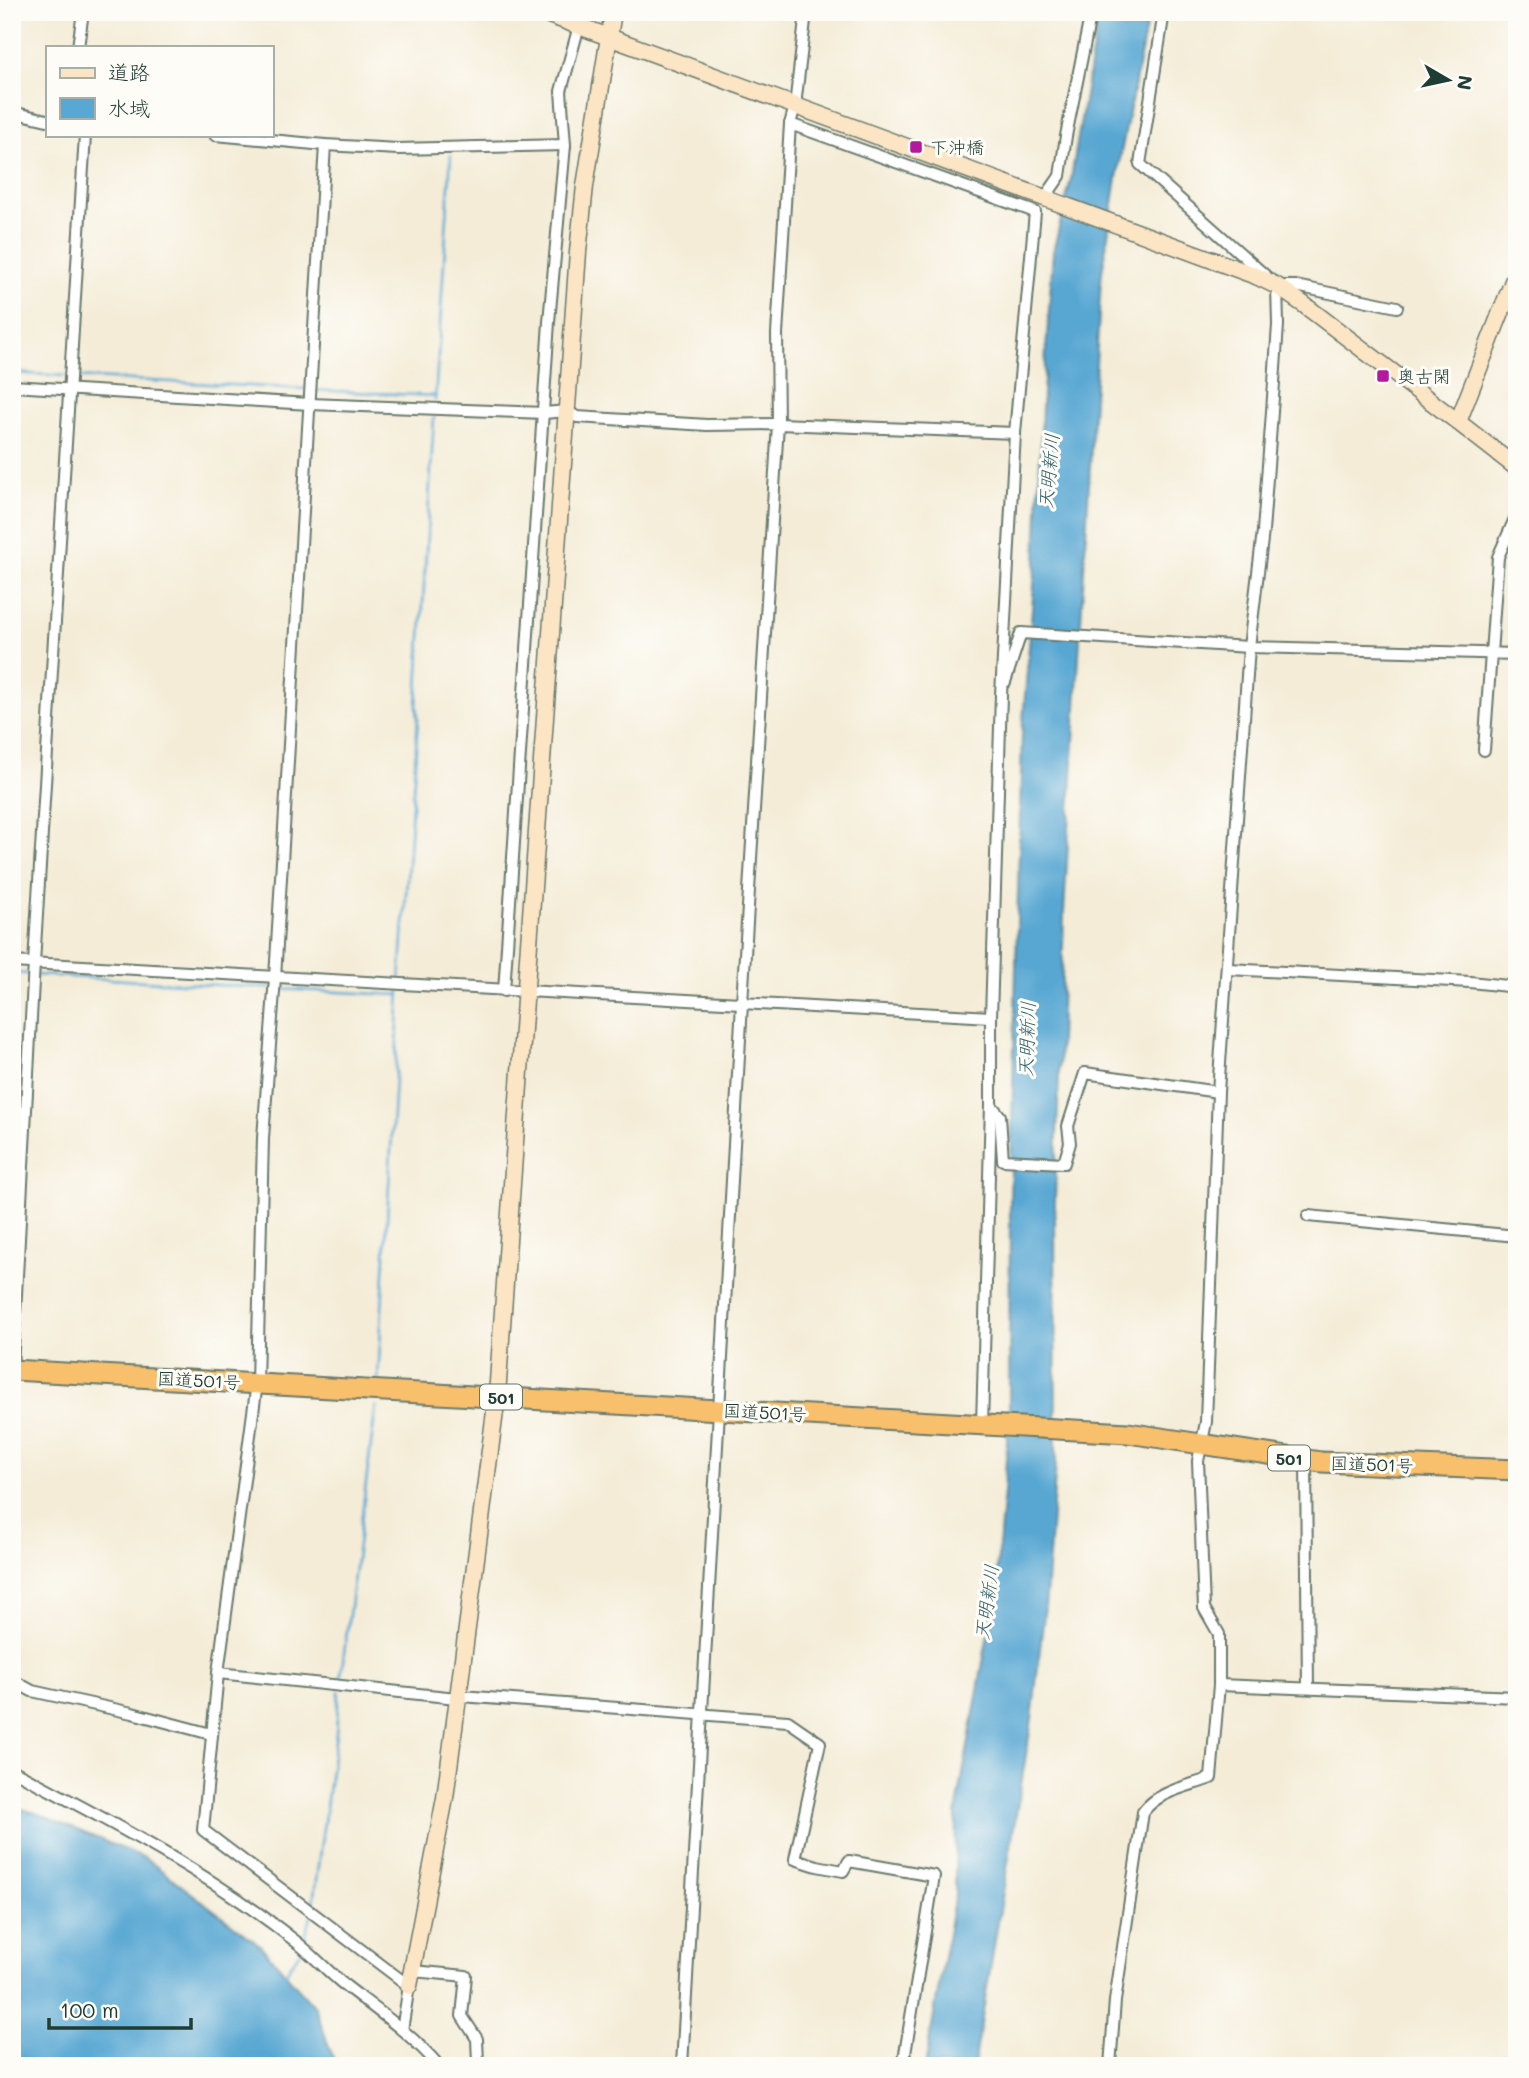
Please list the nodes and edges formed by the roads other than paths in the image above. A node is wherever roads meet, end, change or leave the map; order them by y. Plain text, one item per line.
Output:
1 (83, 12) edge
2 (541, 12) edge
3 (613, 12) edge
4 (806, 12) edge
5 (1091, 12) edge
6 (1164, 12) edge
7 (579, 19) edge
8 (609, 38) junction
9 (78, 46) edge
10 (795, 106) junction
11 (12, 112) edge
12 (46, 120) edge
13 (790, 124) junction
14 (85, 136) edge
15 (226, 136) edge
16 (325, 145) junction
17 (565, 145) junction
18 (1049, 201) junction
19 (1517, 271) edge
20 (1277, 286) junction
21 (1510, 306) edge
22 (1397, 307) dead end
23 (12, 386) edge
24 (69, 391) junction
25 (310, 404) junction
26 (567, 411) junction
27 (544, 413) junction
28 (1458, 422) junction
29 (778, 424) junction
30 (1015, 433) junction
31 (1517, 468) edge
32 (1517, 514) edge
33 (1249, 647) junction
34 (1491, 654) junction
35 (1517, 654) edge
36 (1001, 695) junction
37 (1484, 750) dead end
38 (12, 962) edge
39 (34, 963) junction
40 (1228, 970) junction
41 (275, 978) junction
42 (1517, 987) edge
43 (526, 989) junction
44 (504, 991) junction
45 (742, 1003) junction
46 (991, 1017) junction
47 (1218, 1092) junction
48 (991, 1105) junction
49 (1308, 1216) dead end
50 (1517, 1236) edge
51 (12, 1369) edge
52 (257, 1383) junction
53 (497, 1396) junction
54 (719, 1410) junction
55 (986, 1425) junction
56 (1202, 1443) junction
57 (1306, 1460) junction
58 (1517, 1470) edge
59 (218, 1673) junction
60 (12, 1680) edge
61 (1219, 1685) junction
62 (1308, 1688) junction
63 (1517, 1697) edge
64 (457, 1698) junction
65 (703, 1715) junction
66 (211, 1734) junction
67 (12, 1770) edge
68 (411, 1979) junction
69 (402, 2030) junction
70 (439, 2066) edge
71 (484, 2066) edge
72 (682, 2066) edge
73 (903, 2066) edge
74 (1110, 2066) edge

1 - 9 street
2 - 7 street
3 - 8 street
4 - 10 street
5 - 18 street
6 - 20 street
7 - 8 street
7 - 17 street
8 - 10 street
8 - 26 street
10 - 13 street
10 - 18 street
11 - 12 street
13 - 29 street
13 - 30 street
14 - 24 street
15 - 16 street
16 - 17 street
16 - 25 street
17 - 27 street
18 - 20 street
19 - 21 street
20 - 22 street
20 - 28 street
20 - 33 street
21 - 28 street
23 - 24 street
24 - 25 street
24 - 39 street
25 - 27 street
25 - 41 street
26 - 27 street
26 - 29 street
26 - 43 street
27 - 44 street
28 - 31 street
29 - 30 street
29 - 45 street
30 - 36 street
32 - 34 street
33 - 34 street
33 - 36 street
33 - 40 street
34 - 35 street
34 - 37 street
36 - 46 street
38 - 39 street
39 - 41 street
39 - 51 street
40 - 42 street
40 - 47 street
41 - 44 street
41 - 52 street
43 - 44 street
43 - 45 street
43 - 53 street
45 - 46 street
45 - 54 street
46 - 48 street
47 - 48 street
47 - 56 street
48 - 55 street
49 - 50 street
51 - 52 highway, 国道501号 / 501
52 - 53 highway, 国道501号 / 501
52 - 59 street
53 - 54 highway, 国道501号 / 501
53 - 64 street
54 - 55 highway, 国道501号 / 501
54 - 65 street
55 - 56 highway, 国道501号 / 501
56 - 57 highway, 国道501号 / 501
56 - 61 street
57 - 58 highway, 国道501号 / 501
57 - 62 street
59 - 64 street
59 - 66 street
60 - 66 street
61 - 62 street
61 - 74 street
62 - 63 street
64 - 65 street
64 - 68 street
65 - 72 street
65 - 73 street
66 - 68 street
67 - 69 street
68 - 69 street
68 - 71 street
69 - 70 street

